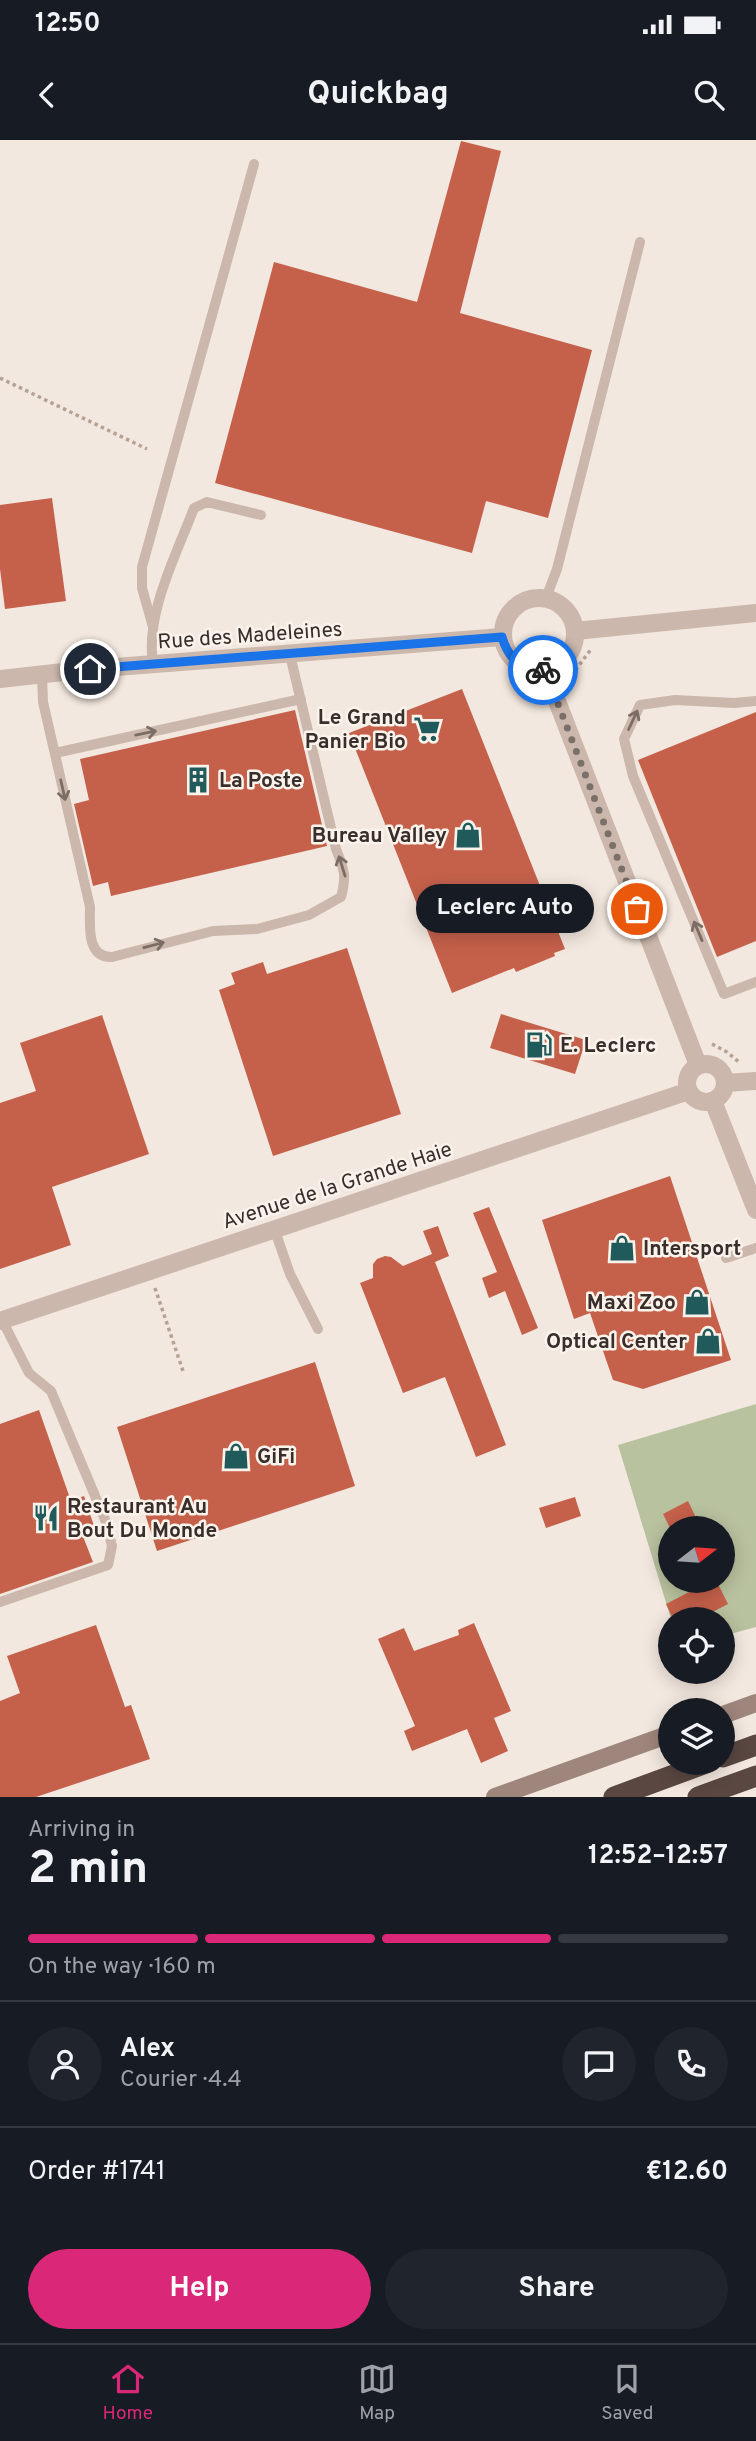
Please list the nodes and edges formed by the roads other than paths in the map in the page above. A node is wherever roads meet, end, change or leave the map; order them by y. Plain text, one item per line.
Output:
1 (254, 164) dead end
2 (640, 242) dead end
3 (261, 515) dead end
4 (546, 598) junction
5 (756, 613) edge
6 (153, 626) junction
7 (575, 631) junction
8 (502, 637) junction
9 (290, 655) junction
10 (153, 665) junction
11 (545, 670) junction
12 (41, 675) junction
13 (0, 679) edge
14 (301, 699) junction
15 (756, 701) edge
16 (55, 753) junction
17 (756, 982) edge
18 (698, 1065) junction
19 (756, 1081) edge
20 (725, 1083) junction
21 (689, 1091) junction
22 (713, 1101) junction
23 (756, 1210) edge
24 (275, 1231) junction
25 (756, 1248) edge
26 (726, 1258) dead end
27 (1, 1320) edge
28 (318, 1329) dead end
29 (0, 1602) edge
30 (756, 1703) edge
31 (735, 1711) edge
32 (658, 1738) edge
33 (756, 1745) edge
34 (735, 1753) edge
35 (674, 1775) edge
36 (756, 1776) edge
37 (495, 1797) edge
38 (614, 1797) edge
39 (698, 1797) edge

1 - 6 lane
2 - 4 lane
3 - 6 lane
4 - 7 street
4 - 8 street
5 - 7 street
6 - 10 lane
7 - 11 street
8 - 9 street, Rue des Madeleines
8 - 11 street
9 - 10 street, Rue des Madeleines
9 - 14 lane
10 - 12 street, Rue des Madeleines
11 - 18 street
12 - 13 street, Rue des Madeleines
12 - 16 lane
16 -> 14 lane
16 -> 14 lane
17 -> 15 lane
18 - 20 street
18 - 21 street
19 - 20 street
20 - 22 street
21 - 22 street
21 - 24 street, Avenue de la Grande Haie
22 - 23 street
24 - 27 street, Avenue de la Grande Haie
24 - 28 lane
25 - 26 lane
27 - 29 lane
30 - 31 street
32 - 37 street
33 - 34 highway
35 - 38 highway
36 - 39 highway

